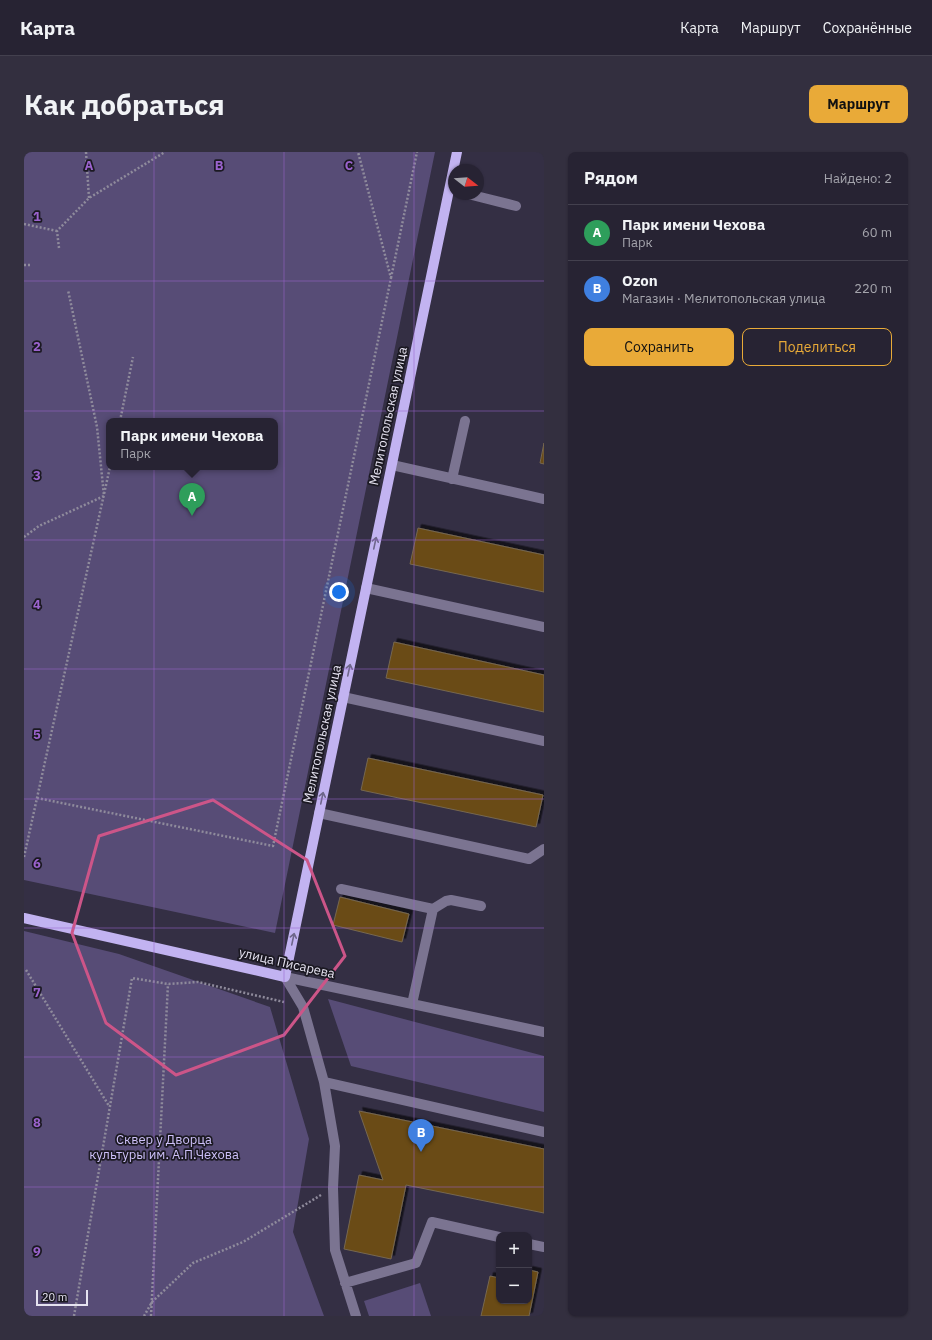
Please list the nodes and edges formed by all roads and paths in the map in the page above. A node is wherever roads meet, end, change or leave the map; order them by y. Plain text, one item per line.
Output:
1 (86, 152) edge
2 (165, 152) edge
3 (358, 152) edge
4 (417, 152) edge
5 (457, 152) edge
6 (455, 164) edge
7 (89, 198) junction
8 (484, 198) edge
9 (449, 200) edge
10 (516, 206) dead end
11 (24, 224) edge
12 (57, 231) junction
13 (58, 248) dead end
14 (24, 265) edge
15 (32, 265) dead end
16 (391, 278) junction
17 (68, 290) dead end
18 (133, 357) dead end
19 (121, 418) edge
20 (465, 421) dead end
21 (392, 466) junction
22 (109, 470) edge
23 (452, 479) junction
24 (104, 496) junction
25 (544, 499) edge
26 (24, 537) edge
27 (366, 588) junction
28 (544, 627) edge
29 (343, 697) junction
30 (544, 741) edge
31 (37, 798) junction
32 (319, 813) junction
33 (544, 849) edge
34 (24, 857) edge
35 (341, 889) dead end
36 (481, 906) dead end
37 (433, 909) junction
38 (24, 918) edge
39 (26, 970) dead end
40 (285, 977) junction
41 (168, 984) junction
42 (412, 1004) junction
43 (303, 1007) junction
44 (544, 1032) edge
45 (324, 1082) junction
46 (110, 1107) junction
47 (544, 1132) edge
48 (308, 1203) dead end
49 (496, 1236) edge
50 (532, 1245) edge
51 (544, 1247) edge
52 (346, 1284) junction
53 (152, 1302) junction
54 (74, 1316) edge
55 (144, 1316) edge
56 (151, 1316) edge
57 (356, 1316) edge

1 - 7 path
2 - 7 path
3 - 16 path
4 - 16 path
5 - 6 main road, Мелитопольская улица
7 - 12 path
8 - 10 street
9 - 21 main road, Мелитопольская улица
11 - 12 path
12 - 13 path
14 - 15 path
16 - 31 path
17 - 24 path
18 - 19 path
20 - 23 street
21 - 23 street
27 -> 21 main road, Мелитопольская улица
22 - 24 path
23 - 25 street
24 - 26 path
24 - 31 path
27 - 28 street
29 -> 27 main road, Мелитопольская улица
29 - 30 street
32 -> 29 main road, Мелитопольская улица
31 - 34 path
32 - 33 street
40 -> 32 main road, Мелитопольская улица
35 - 37 street
36 - 37 street
37 - 42 street
38 - 40 main road, улица Писарева
39 - 46 path
40 - 42 street, улица Писарева
40 - 43 street
41 - 43 path
41 - 46 path
41 - 53 path
42 - 44 street, улица Писарева
43 - 45 street
45 - 47 street
45 - 52 street
46 - 54 path
48 - 53 path
49 - 52 street
50 - 51 street
52 - 57 street
53 - 55 path
53 - 56 path

